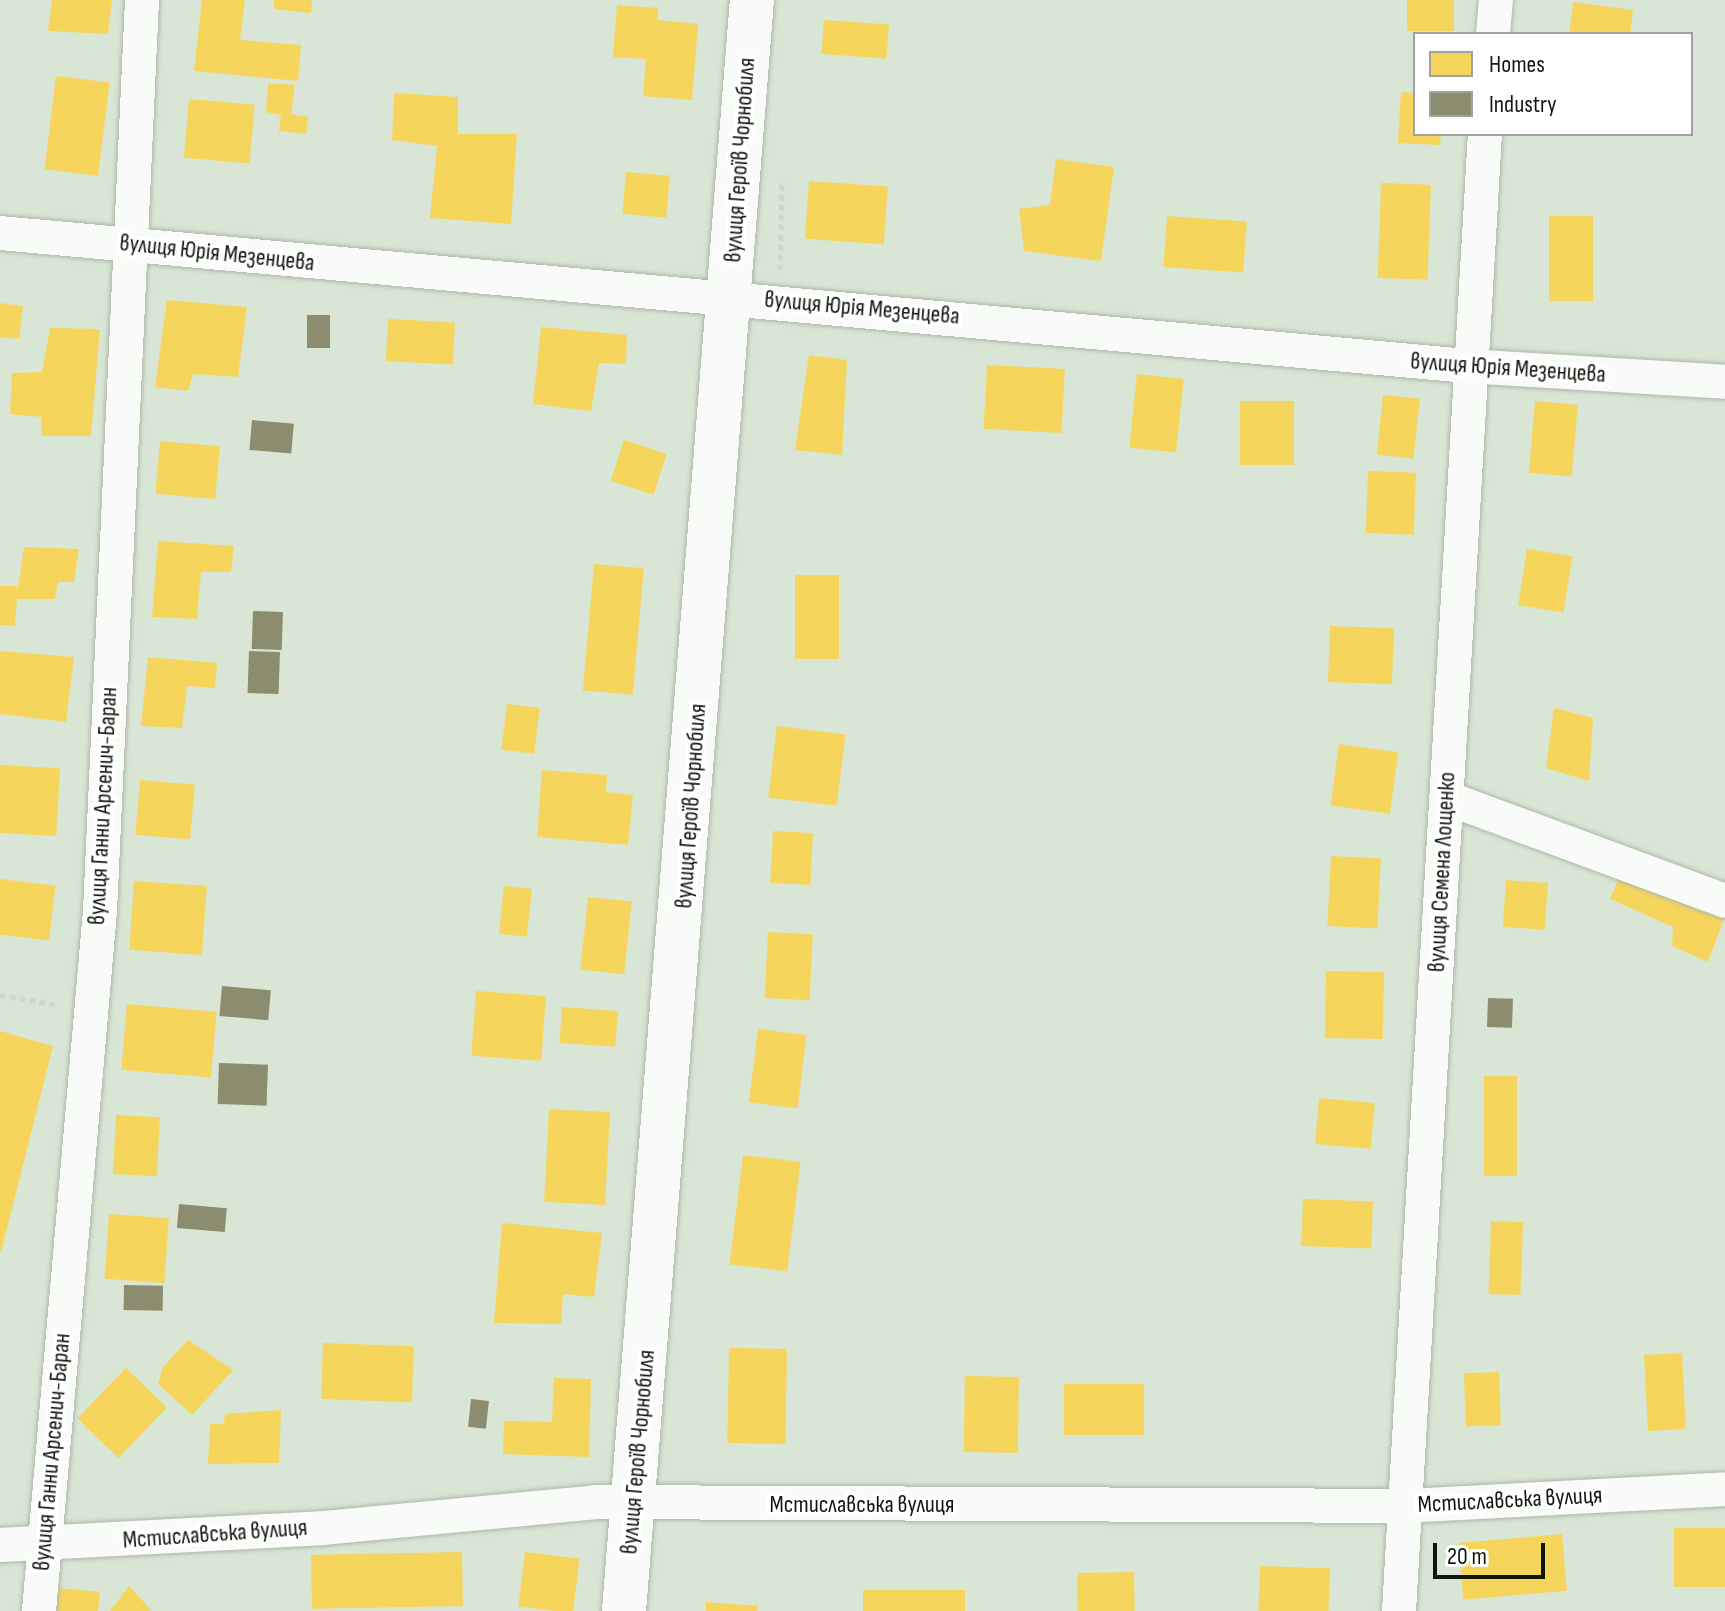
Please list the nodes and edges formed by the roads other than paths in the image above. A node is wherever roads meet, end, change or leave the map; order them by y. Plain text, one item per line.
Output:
1 (142, 0) edge
2 (752, 0) edge
3 (1496, 0) edge
4 (1493, 32) edge
5 (1485, 136) edge
6 (0, 233) edge
7 (128, 244) junction
8 (729, 297) junction
9 (1467, 366) junction
10 (1725, 382) edge
11 (1447, 798) junction
12 (1725, 901) edge
13 (1725, 1489) edge
14 (634, 1502) junction
15 (1405, 1506) junction
16 (0, 1545) edge
17 (44, 1545) junction
18 (39, 1611) edge
19 (624, 1611) edge
20 (1399, 1611) edge

1 - 7 street, вулиця Ганни Арсенич-Баран
2 - 8 main road, вулиця Героїв Чорнобиля
3 - 4 street
5 - 9 street, вулиця Семена Лощенко
6 - 7 street, вулиця Юрія Мезенцева
7 - 8 street, вулиця Юрія Мезенцева
7 - 17 street, вулиця Ганни Арсенич-Баран
8 - 9 street, вулиця Юрія Мезенцева
8 - 14 main road, вулиця Героїв Чорнобиля
9 - 10 street, вулиця Юрія Мезенцева
9 - 11 street, вулиця Семена Лощенко
11 - 12 street
11 - 15 street, вулиця Семена Лощенко
13 - 15 street, Мстиславська вулиця
14 - 15 street, Мстиславська вулиця
14 - 17 street, Мстиславська вулиця
14 - 19 main road, вулиця Героїв Чорнобиля
15 - 20 street, вулиця Семена Лощенко
16 - 17 street, Мстиславська вулиця
17 - 18 street, вулиця Ганни Арсенич-Баран

